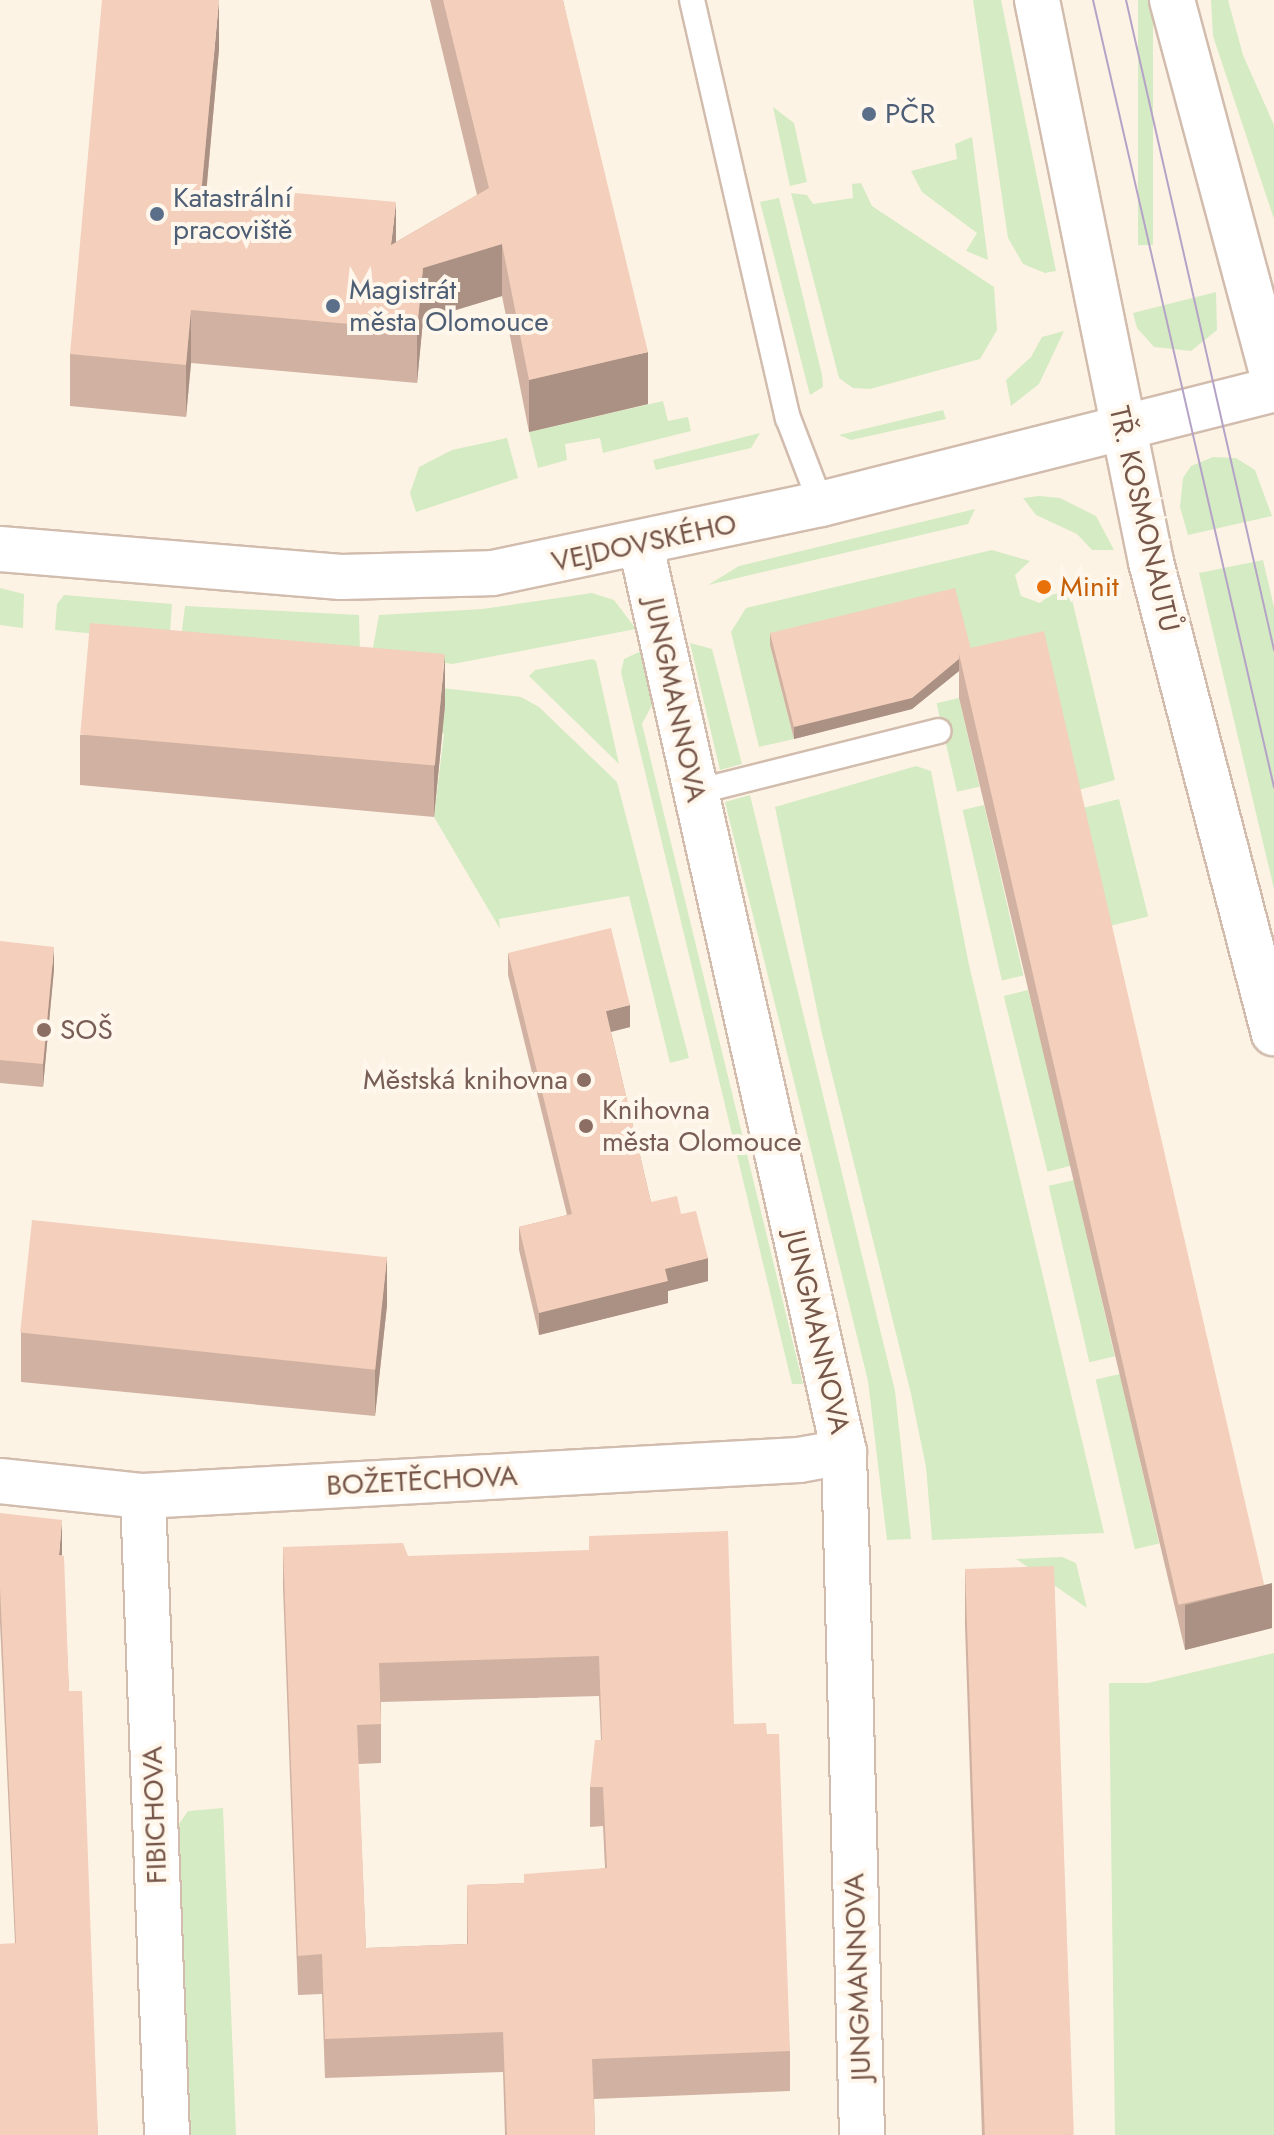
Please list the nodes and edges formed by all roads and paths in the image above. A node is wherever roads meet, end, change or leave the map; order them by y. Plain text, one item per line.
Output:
1 (692, 0) edge
2 (1037, 0) edge
3 (1172, 0) edge
4 (1274, 380) edge
5 (1274, 389) edge
6 (1122, 428) junction
7 (821, 504) junction
8 (641, 546) junction
9 (0, 549) edge
10 (938, 731) dead end
11 (696, 792) junction
12 (1274, 1033) edge
13 (844, 1452) junction
14 (0, 1481) edge
15 (143, 1496) junction
16 (167, 2135) edge
17 (862, 2135) edge

1 - 7 lane
2 - 6 street, TŘ. KOSMONAUTŮ
3 - 4 street
5 - 6 street, VEJDOVSKÉHO
6 - 7 street, VEJDOVSKÉHO
6 - 12 street, TŘ. KOSMONAUTŮ
7 - 8 street, VEJDOVSKÉHO
8 - 9 street, VEJDOVSKÉHO
8 - 11 street, JUNGMANNOVA
10 - 11 lane
11 - 13 street, JUNGMANNOVA
13 - 15 street, BOŽETĚCHOVA
13 - 17 street, JUNGMANNOVA
14 - 15 street, BOŽETĚCHOVA
15 - 16 street, FIBICHOVA

